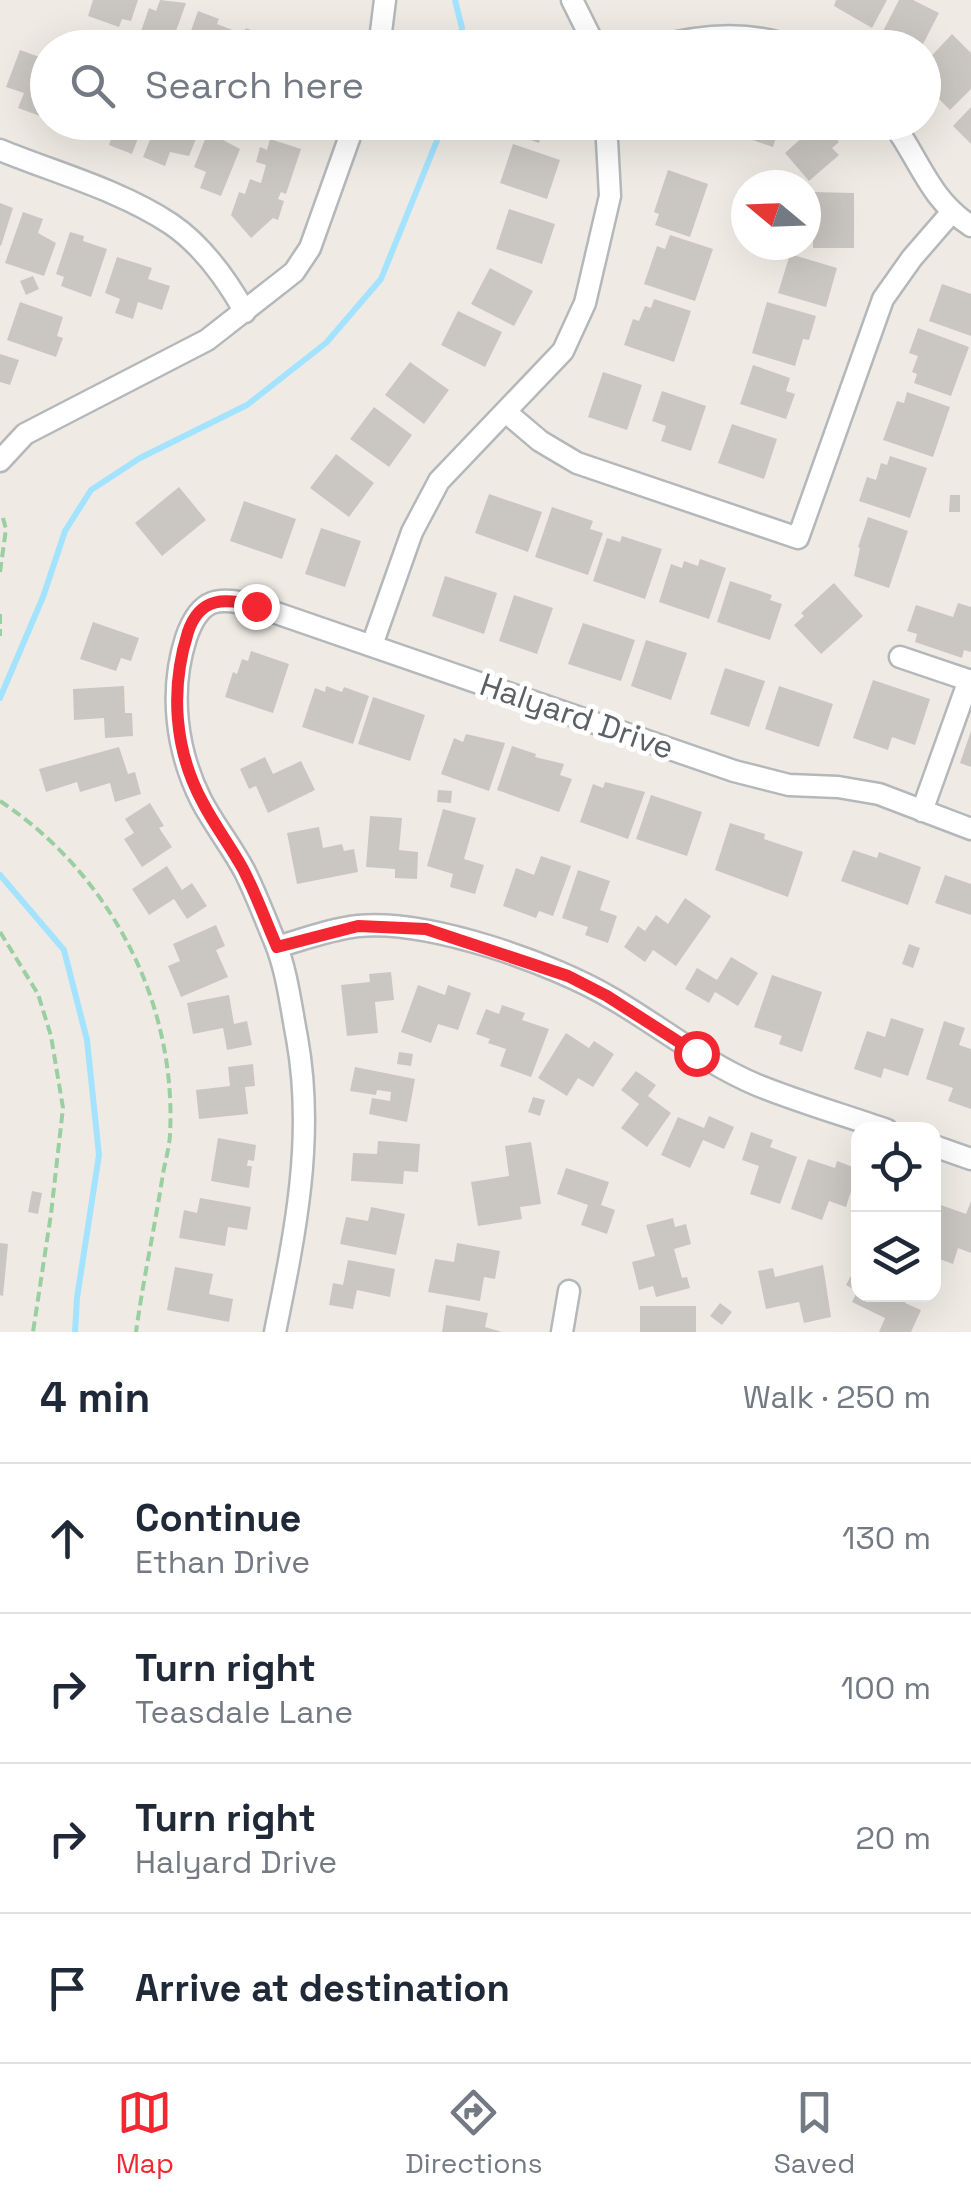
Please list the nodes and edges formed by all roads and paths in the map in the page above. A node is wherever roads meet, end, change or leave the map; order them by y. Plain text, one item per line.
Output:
1 (385, 0) edge
2 (572, 0) edge
3 (381, 30) edge
4 (587, 30) edge
5 (349, 140) edge
6 (607, 140) edge
7 (902, 140) edge
8 (0, 150) edge
9 (952, 213) junction
10 (971, 226) edge
11 (245, 312) junction
12 (506, 414) junction
13 (0, 461) edge
14 (2, 518) edge
15 (0, 572) edge
16 (0, 614) edge
17 (0, 636) edge
18 (372, 645) junction
19 (900, 657) dead end
20 (970, 681) edge
21 (0, 800) edge
22 (922, 811) junction
23 (971, 830) edge
24 (0, 932) edge
25 (277, 947) junction
26 (864, 1122) edge
27 (941, 1148) edge
28 (971, 1158) edge
29 (569, 1291) dead end
30 (33, 1332) edge
31 (136, 1332) edge
32 (274, 1332) edge
33 (562, 1332) edge

1 - 3 street
2 - 4 street
5 - 11 street
6 - 12 street
7 - 9 street
8 - 11 street
9 - 10 street
9 - 12 street
11 - 13 street
12 - 18 street
14 - 15 path
16 - 17 path
18 - 22 street, Halyard Drive
18 - 25 street, Halyard Drive
19 - 20 street
20 - 22 street
21 - 31 path
22 - 23 street, Halyard Drive
24 - 30 path
25 - 26 street
25 - 32 street
27 - 28 street
29 - 33 street

